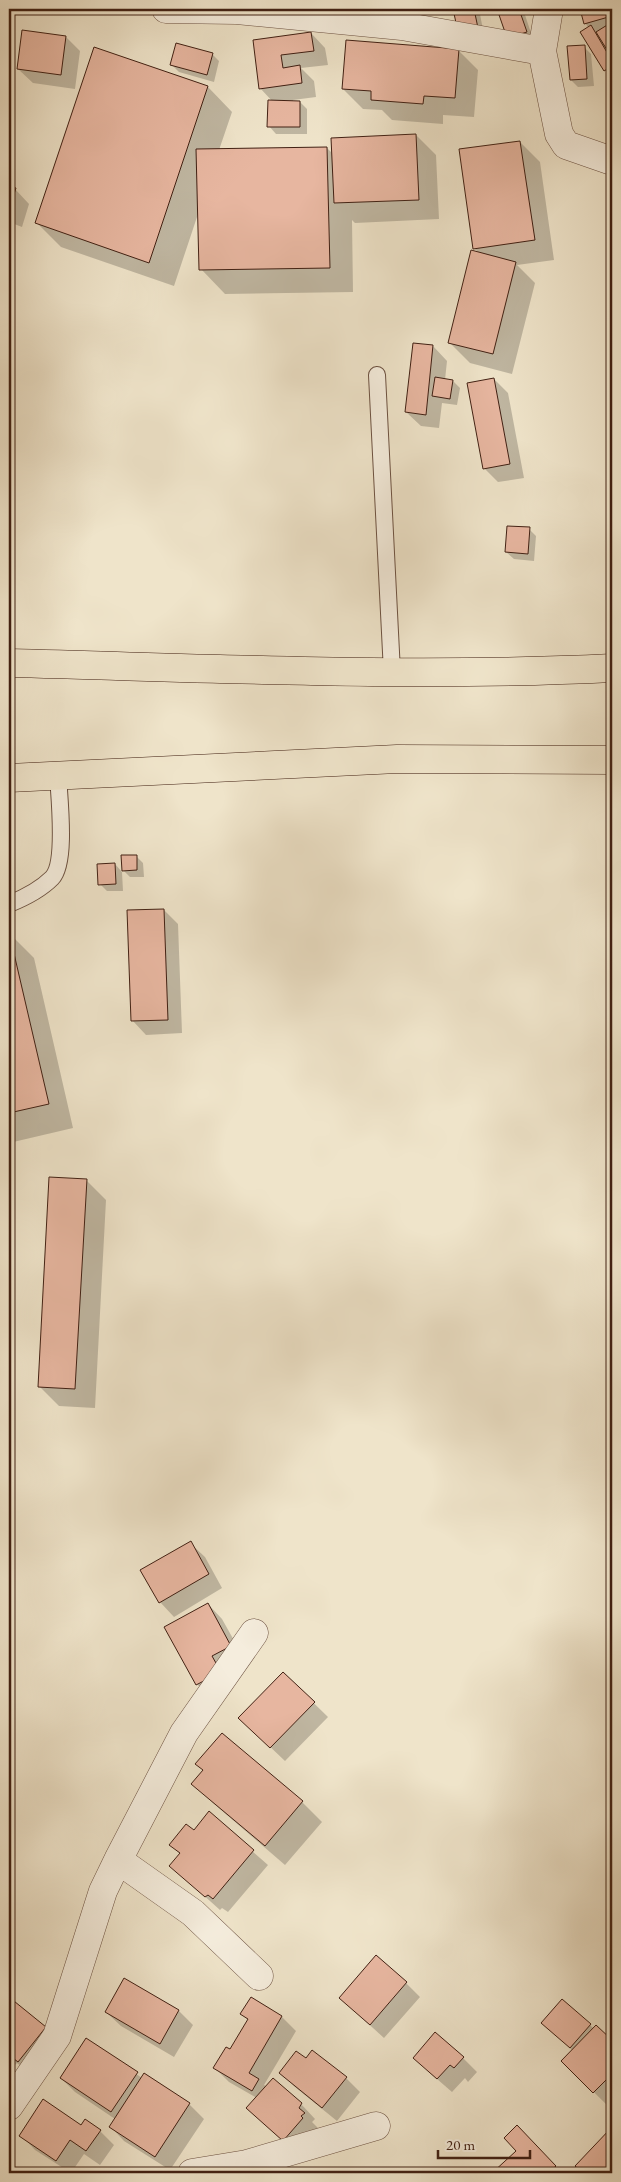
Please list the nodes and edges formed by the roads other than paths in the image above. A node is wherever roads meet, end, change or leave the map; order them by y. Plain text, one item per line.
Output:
1 (166, 9) edge
2 (237, 9) edge
3 (549, 9) edge
4 (404, 18) edge
5 (542, 50) junction
6 (612, 161) edge
7 (377, 375) dead end
8 (9, 663) edge
9 (612, 668) edge
10 (392, 672) junction
11 (612, 760) edge
12 (58, 775) junction
13 (9, 778) edge
14 (9, 904) edge
15 (254, 1633) dead end
16 (118, 1860) junction
17 (259, 1976) dead end
18 (9, 2106) edge
19 (376, 2126) dead end
20 (192, 2173) edge

1 - 2 street
2 - 4 street
3 - 5 street
4 - 5 street
5 - 6 street
7 - 10 lane
8 - 10 highway
9 - 10 highway
11 - 12 highway
12 - 13 highway
12 - 14 lane
15 - 16 street
16 - 17 street
16 - 18 street
19 - 20 street

